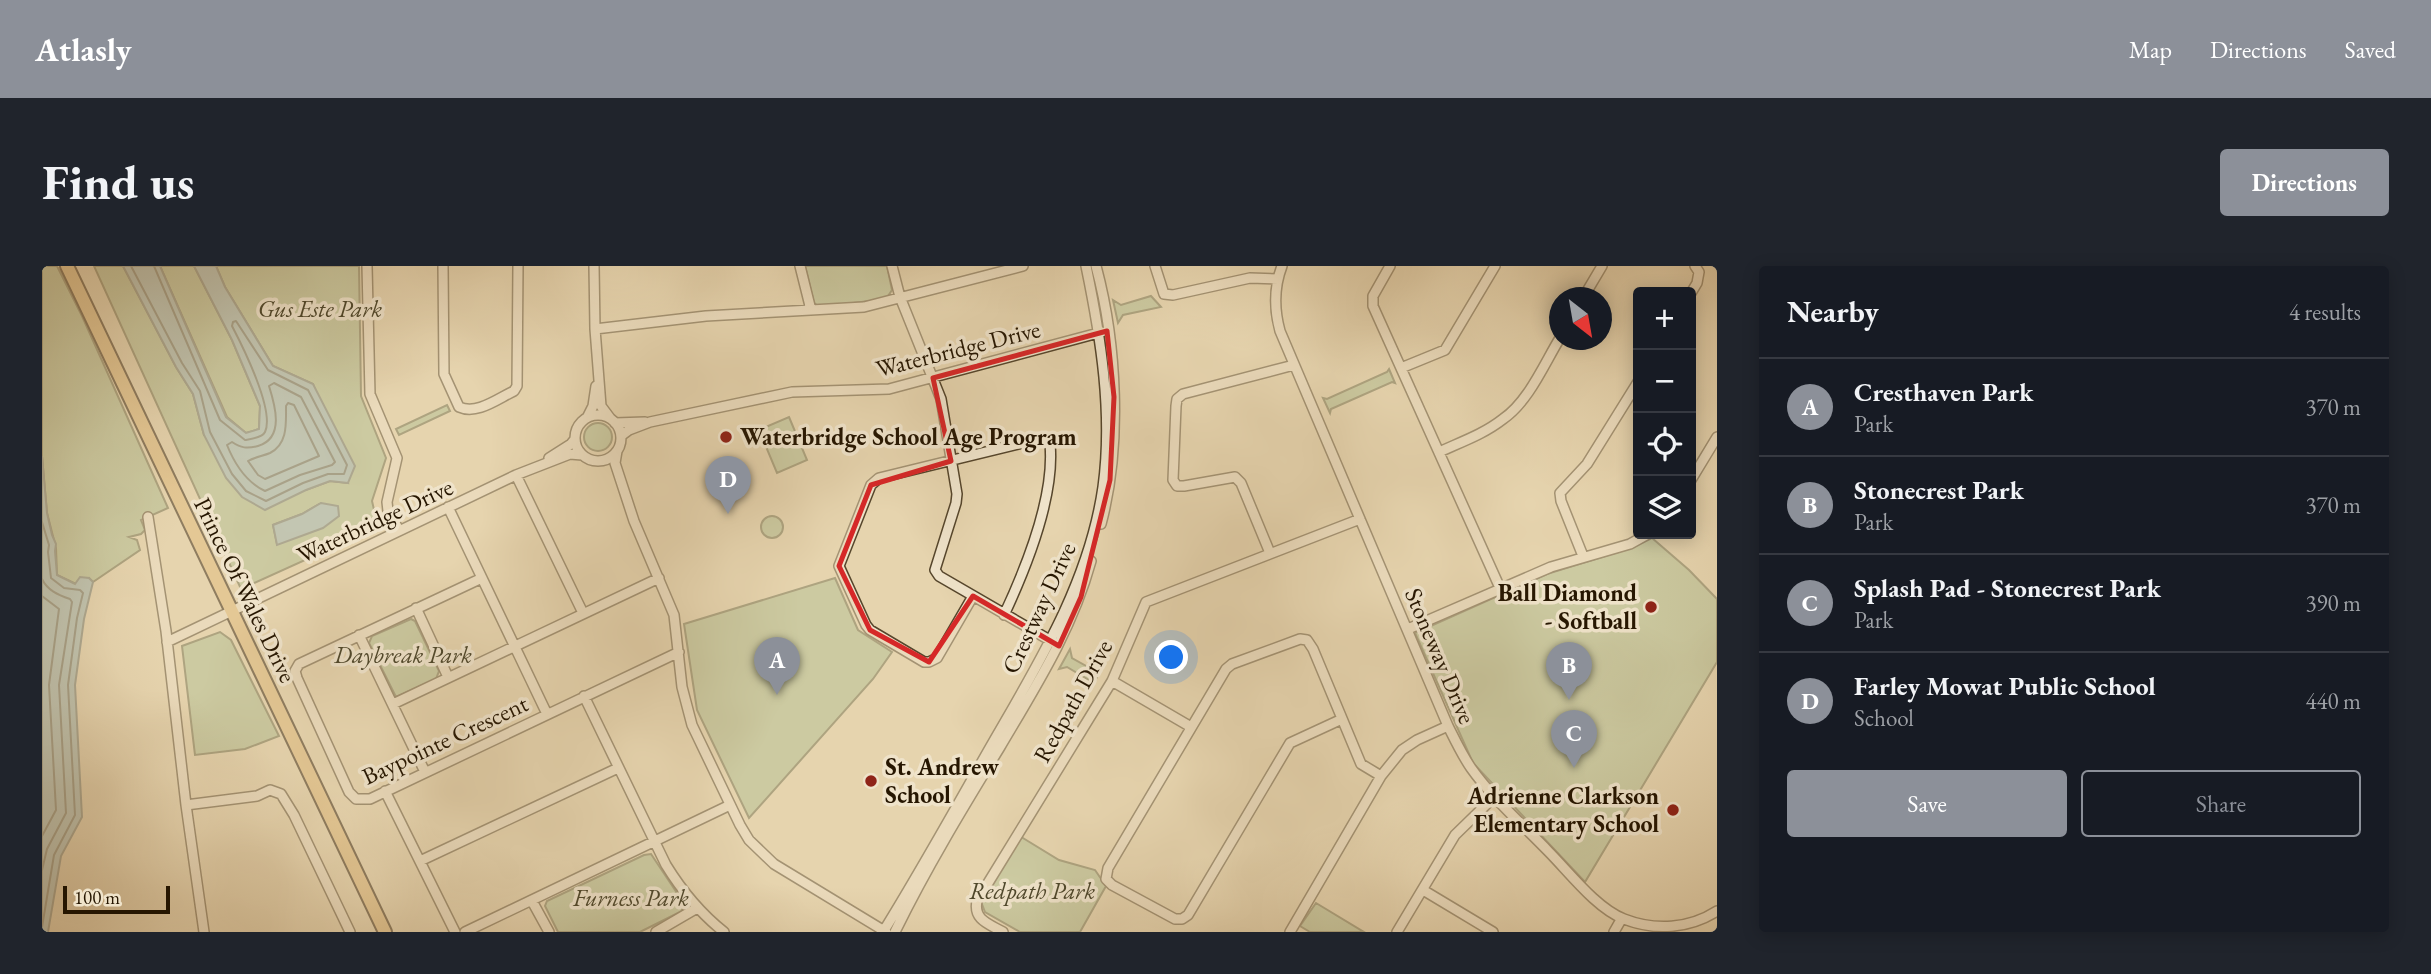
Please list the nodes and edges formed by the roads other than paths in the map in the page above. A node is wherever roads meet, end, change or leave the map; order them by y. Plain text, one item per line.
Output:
1 (67, 266) edge
2 (367, 266) edge
3 (443, 266) edge
4 (518, 266) edge
5 (594, 266) edge
6 (800, 266) edge
7 (892, 266) edge
8 (1023, 266) edge
9 (1086, 266) edge
10 (1096, 266) edge
11 (1155, 266) edge
12 (1282, 266) edge
13 (1391, 266) edge
14 (1495, 266) edge
15 (1602, 266) edge
16 (1696, 266) edge
17 (1278, 279) junction
18 (1590, 287) edge
19 (1695, 287) edge
20 (900, 297) junction
21 (811, 310) junction
22 (595, 329) junction
23 (1102, 332) junction
24 (1552, 350) edge
25 (1294, 365) junction
26 (1401, 369) junction
27 (599, 370) junction
28 (933, 378) junction
29 (1633, 390) edge
30 (588, 416) junction
31 (612, 420) junction
32 (650, 422) junction
33 (621, 436) junction
34 (1717, 437) edge
35 (575, 439) junction
36 (617, 451) junction
37 (1439, 452) junction
38 (582, 455) junction
39 (600, 461) junction
40 (951, 461) junction
41 (535, 467) junction
42 (516, 475) junction
43 (1694, 476) edge
44 (625, 493) junction
45 (448, 507) junction
46 (148, 517) dead end
47 (1360, 519) junction
48 (399, 530) junction
49 (1639, 539) edge
50 (1270, 553) junction
51 (1583, 556) junction
52 (482, 578) junction
53 (659, 578) junction
54 (1500, 588) junction
55 (973, 596) junction
56 (416, 608) junction
57 (232, 610) junction
58 (583, 613) junction
59 (1004, 615) junction
60 (1408, 629) junction
61 (359, 635) junction
62 (167, 642) junction
63 (1055, 643) junction
64 (516, 646) junction
65 (679, 652) junction
66 (449, 677) junction
67 (1112, 681) junction
68 (584, 696) junction
69 (393, 704) junction
70 (547, 714) junction
71 (1342, 719) junction
72 (1448, 726) junction
73 (1191, 727) junction
74 (618, 768) junction
75 (425, 772) junction
76 (1381, 776) junction
77 (385, 792) junction
78 (1495, 796) junction
79 (186, 805) junction
80 (730, 805) junction
81 (654, 842) junction
82 (420, 862) junction
83 (1423, 890) junction
84 (532, 901) junction
85 (697, 908) junction
86 (1717, 911) edge
87 (1622, 918) junction
88 (890, 931) edge
89 (204, 932) edge
90 (350, 932) edge
91 (385, 932) edge
92 (455, 932) edge
93 (465, 932) edge
94 (549, 932) edge
95 (656, 932) edge
96 (724, 932) edge
97 (1003, 932) edge
98 (1290, 932) edge
99 (1397, 932) edge
100 (1493, 932) edge
101 (1615, 932) edge

1 - 57 main road, Prince Of Wales Drive
2 - 48 street
3 - 4 street
5 - 22 street
6 - 21 street
7 - 20 street
8 - 20 street
9 - 23 street, Crestway Drive
10 - 23 street, Crestway Drive
11 - 17 street
12 - 17 street, Stoneway Drive
13 - 26 street
14 - 26 street
15 - 18 street
16 - 19 street
17 - 25 street, Stoneway Drive
20 - 21 street
20 - 28 street
21 - 22 street
22 - 27 street
23 - 28 street, Waterbridge Drive
23 - 63 street, Crestway Drive
24 - 37 street
25 - 47 street, Stoneway Drive
25 - 50 street
26 - 37 street
27 - 30 street
27 - 31 street
28 - 32 street, Waterbridge Drive
28 - 40 street
29 - 51 street
30 - 31 street
30 - 35 street
31 - 32 street, Waterbridge Drive
31 - 33 street
32 - 33 street, Waterbridge Drive
33 - 36 street
34 - 43 street
35 - 38 street
35 - 41 street, Waterbridge Drive
36 - 39 street
36 - 44 street
37 - 54 street
38 - 39 street
38 - 41 street, Waterbridge Drive
39 - 44 street
40 - 55 street
40 - 55 street
40 - 59 street
41 - 42 street, Waterbridge Drive
42 - 45 street, Waterbridge Drive
42 - 58 street
44 - 53 street
45 - 48 street, Waterbridge Drive
45 - 52 street
46 - 62 street
47 - 50 street, Redpath Drive
47 - 60 street, Stoneway Drive
48 - 57 street, Waterbridge Drive
49 - 51 street
50 - 67 street, Redpath Drive
51 - 54 street
52 - 56 street, Baypointe Crescent
52 - 64 street
53 - 58 street
53 - 65 street
54 - 60 street
55 - 59 street
56 - 61 street, Baypointe Crescent
56 - 66 street
57 - 62 street, Waterbridge Drive
57 - 91 main road, Prince Of Wales Drive
58 - 64 street
59 - 63 street
60 - 72 street, Stoneway Drive
61 - 69 street
61 - 77 street, Baypointe Crescent
62 - 79 street
63 - 88 street, Crestway Drive
64 - 66 street
64 - 70 street
65 - 68 street, Baypointe Crescent
65 - 80 street
66 - 69 street
67 - 73 street
67 - 97 street, Redpath Drive
68 - 70 street, Baypointe Crescent
68 - 74 street
69 - 75 street
70 - 75 street, Baypointe Crescent
71 - 73 street
71 - 73 street
71 - 76 street
72 - 76 street
72 - 78 street, Stoneway Drive
74 - 81 street
74 - 82 street
75 - 77 street, Baypointe Crescent
76 - 98 street
77 - 82 street
78 - 83 street
78 - 87 street, Stoneway Drive
79 - 89 street
79 - 90 street
80 - 81 street
80 - 88 street
81 - 84 street
81 - 85 street
82 - 92 street
83 - 99 street
83 - 100 street
84 - 93 street
84 - 94 street
85 - 95 street
85 - 96 street
86 - 87 street, Stoneway Drive
87 - 101 street

